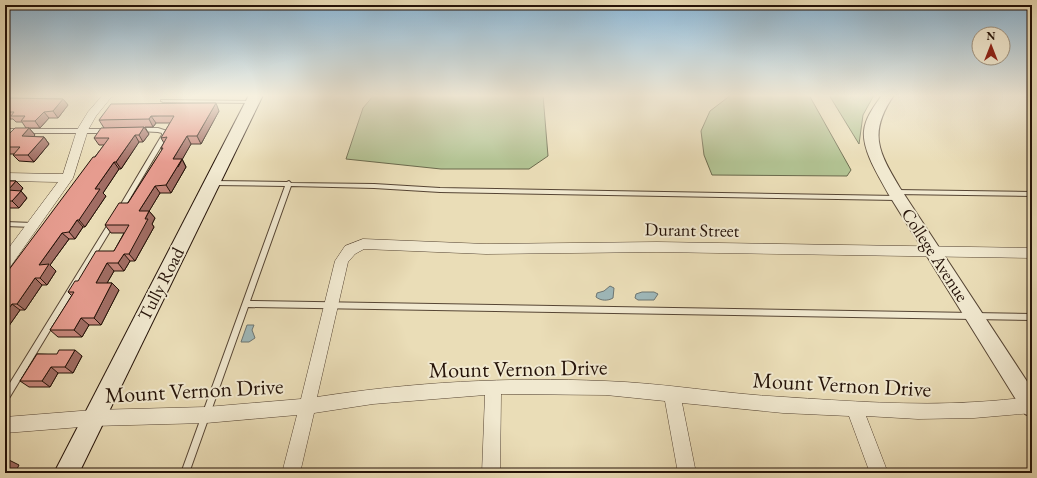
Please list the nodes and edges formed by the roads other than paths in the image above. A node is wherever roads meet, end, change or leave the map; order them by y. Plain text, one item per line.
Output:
1 (91, 117) edge
2 (244, 117) edge
3 (876, 117) edge
4 (136, 130) edge
5 (5, 131) edge
6 (113, 131) edge
7 (82, 132) junction
8 (5, 177) edge
9 (67, 178) junction
10 (211, 183) junction
11 (289, 183) junction
12 (1032, 194) edge
13 (897, 195) junction
14 (119, 212) edge
15 (115, 218) edge
16 (5, 224) edge
17 (33, 225) junction
18 (932, 252) junction
19 (1032, 253) edge
20 (5, 263) edge
21 (246, 304) junction
22 (332, 305) junction
23 (974, 317) junction
24 (1032, 317) edge
25 (493, 387) junction
26 (672, 394) junction
27 (5, 398) edge
28 (308, 406) junction
29 (1032, 406) edge
30 (855, 409) junction
31 (206, 415) junction
32 (94, 418) junction
33 (5, 425) edge
34 (66, 473) edge
35 (185, 473) edge
36 (291, 473) edge
37 (491, 473) edge
38 (687, 473) edge
39 (879, 473) edge

1 - 7 street
2 - 10 main road, Tully Road
3 - 13 street, College Avenue
4 - 14 lane
5 - 7 lane
6 - 7 lane
7 - 9 street
8 - 9 street
9 - 17 street
10 - 11 lane
10 - 32 main road, Tully Road
11 - 13 lane
11 - 21 lane
12 - 13 lane
13 - 18 street, College Avenue
15 - 27 lane
16 - 17 lane
17 - 20 street
18 - 19 street, Durant Street
18 - 22 street, Durant Street
18 - 23 street, College Avenue
21 - 22 lane
21 - 31 lane
22 - 23 lane
22 - 28 street
23 - 24 lane
23 - 29 street, College Avenue
25 - 26 street, Mount Vernon Drive
25 - 28 street, Mount Vernon Drive
25 - 37 street
26 - 30 street, Mount Vernon Drive
26 - 38 street
28 - 31 street, Mount Vernon Drive
28 - 36 street
29 - 30 street, Mount Vernon Drive
30 - 39 street
31 - 32 street, Mount Vernon Drive
31 - 35 lane
32 - 33 street, Mount Vernon Drive
32 - 34 main road, Tully Road

